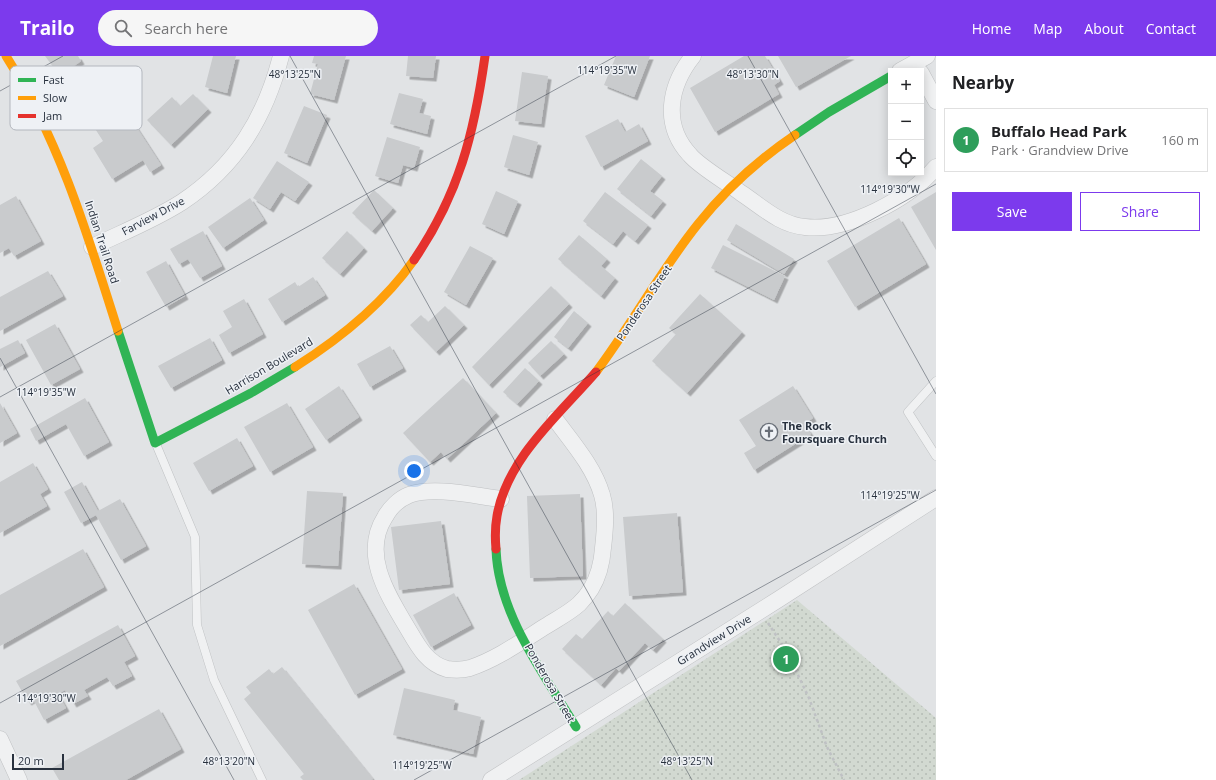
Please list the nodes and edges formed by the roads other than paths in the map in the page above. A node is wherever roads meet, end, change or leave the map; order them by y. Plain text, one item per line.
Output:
1 (6, 56) edge
2 (280, 56) edge
3 (485, 56) edge
4 (692, 56) edge
5 (919, 64) edge
6 (12, 66) edge
7 (908, 68) edge
8 (888, 78) edge
9 (936, 101) edge
10 (48, 130) edge
11 (936, 167) edge
12 (732, 186) junction
13 (92, 247) junction
14 (936, 381) edge
15 (555, 419) junction
16 (155, 443) junction
17 (936, 456) edge
18 (501, 498) junction
19 (936, 498) edge
20 (524, 640) junction
21 (576, 727) junction
22 (0, 739) edge
23 (19, 780) edge
24 (262, 780) edge
25 (491, 780) edge

1 - 6 street, Indian Trail Road
2 - 13 street, Farview Drive
3 - 16 street, Harrison Boulevard
4 - 12 street
5 - 7 street
5 - 9 street
8 - 12 street, Ponderosa Street
10 - 13 street, Indian Trail Road
11 - 12 street
12 - 15 street, Ponderosa Street
13 - 16 street, Indian Trail Road
14 - 17 lane
15 - 18 street, Ponderosa Street
15 - 20 street, Ponderosa Street
16 - 24 lane
18 - 20 street, Ponderosa Street
18 - 20 street, Ponderosa Street
19 - 21 street, Grandview Drive
20 - 21 street, Ponderosa Street
21 - 25 street, Grandview Drive
22 - 23 street

